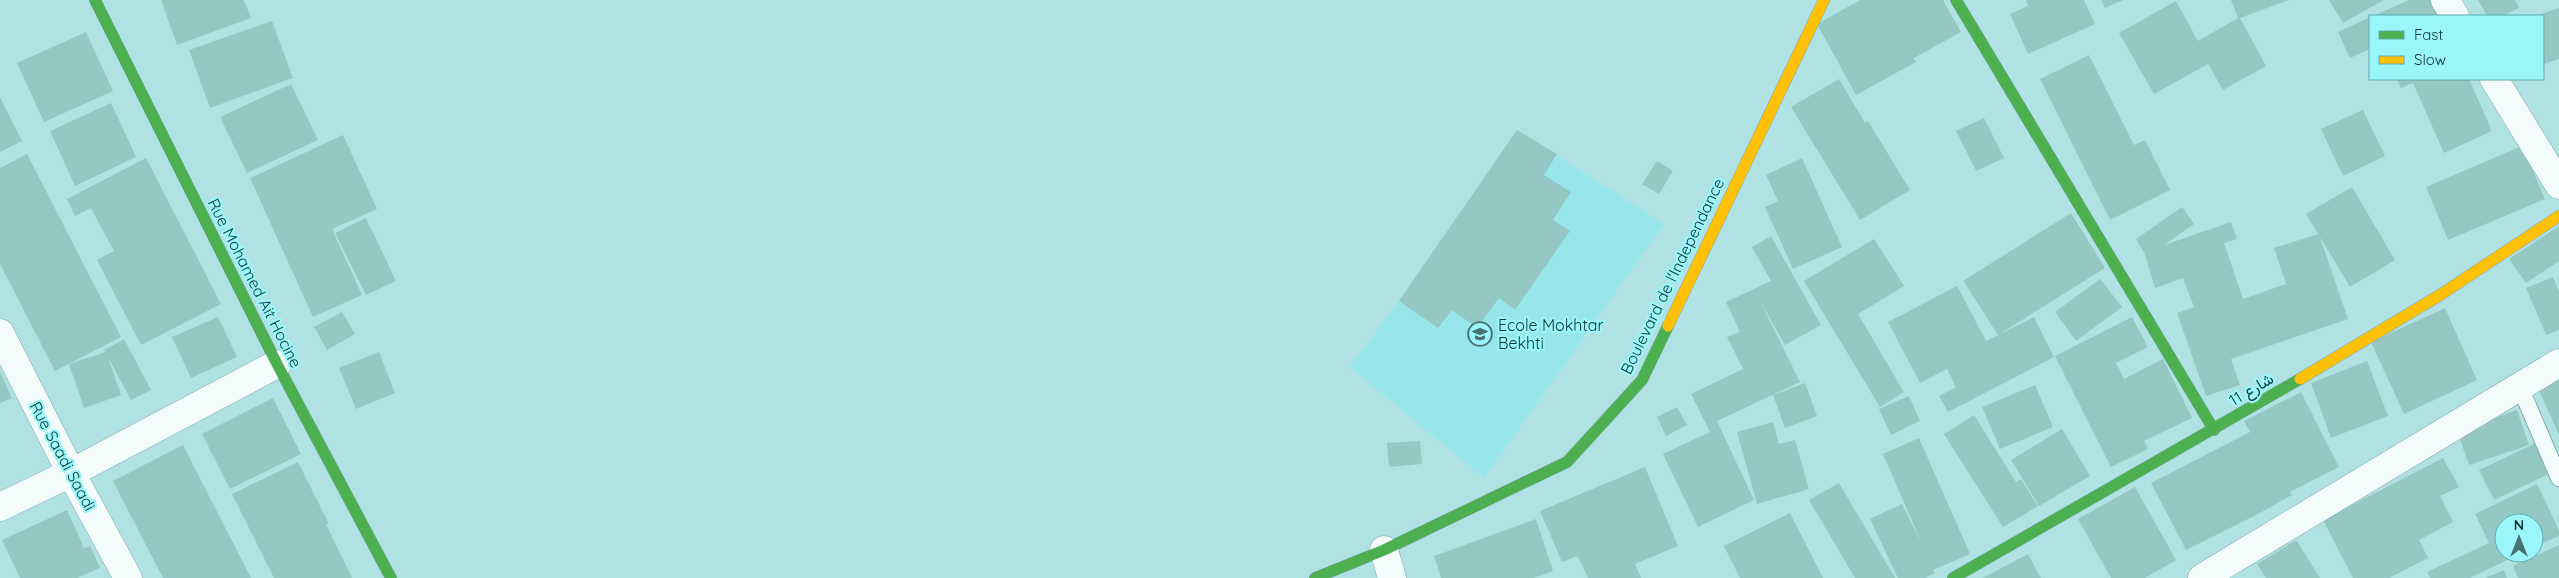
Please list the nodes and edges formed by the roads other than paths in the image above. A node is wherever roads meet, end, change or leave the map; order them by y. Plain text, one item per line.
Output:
1 (95, 0) edge
2 (1824, 0) edge
3 (1956, 0) edge
4 (2445, 0) edge
5 (2454, 15) edge
6 (2495, 80) edge
7 (2559, 186) edge
8 (2559, 216) edge
9 (0, 333) edge
10 (2559, 363) edge
11 (277, 364) junction
12 (2520, 386) junction
13 (2214, 430) junction
14 (71, 473) junction
15 (2559, 478) edge
16 (0, 507) edge
17 (1384, 550) junction
18 (128, 578) edge
19 (391, 578) edge
20 (1316, 578) edge
21 (1392, 578) edge
22 (1953, 578) edge
23 (2202, 578) edge

1 - 11 street, Rue Mohamed Ait Hocine
2 - 17 street, Boulevard de l'Independance
3 - 13 street
4 - 5 street
6 - 7 street
8 - 13 street, شارع 11
9 - 14 street, Rue Saadi Saadi
10 - 12 street
11 - 14 street
11 - 19 street, Rue Mohamed Ait Hocine
12 - 15 lane
12 - 23 street
13 - 22 street, شارع 11
14 - 16 street
14 - 18 street, Rue Saadi Saadi
17 - 20 street, Boulevard de l'Independance
17 - 21 street

